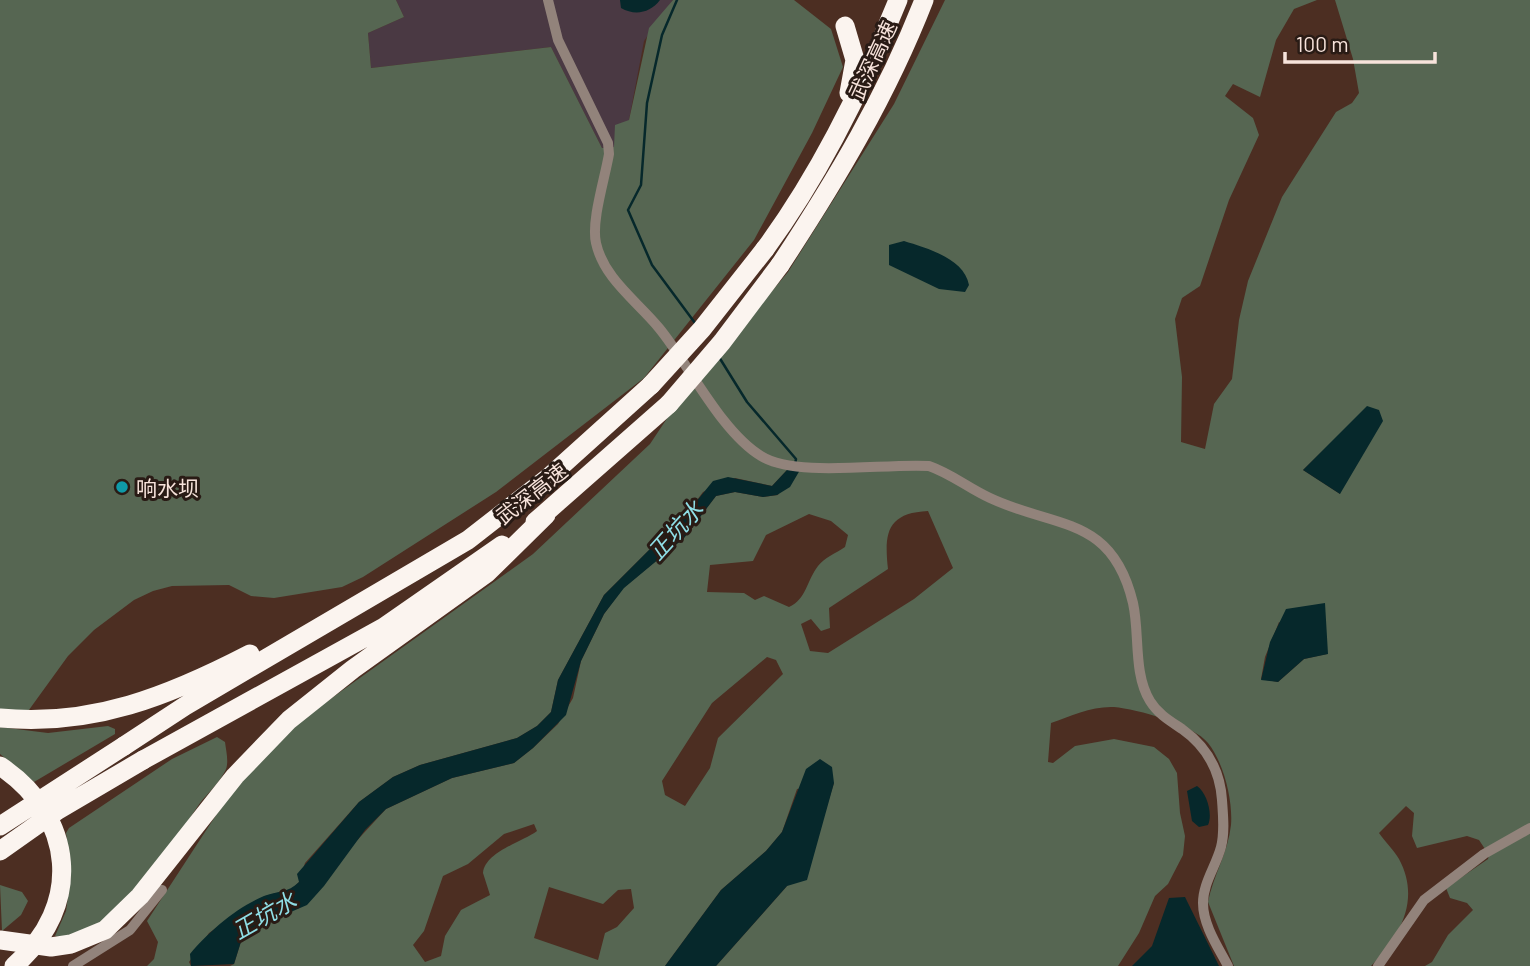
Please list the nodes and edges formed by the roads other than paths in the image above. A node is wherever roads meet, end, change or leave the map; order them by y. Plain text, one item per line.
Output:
1 (548, 0) edge
2 (898, 0) edge
3 (924, 0) edge
4 (939, 0) edge
5 (845, 26) dead end
6 (907, 43) junction
7 (832, 141) junction
8 (546, 514) junction
9 (468, 540) junction
10 (0, 718) edge
11 (0, 766) edge
12 (0, 826) edge
13 (1530, 828) edge
14 (0, 851) edge
15 (162, 890) dead end
16 (0, 940) edge
17 (14, 966) edge
18 (73, 966) edge
19 (1228, 966) edge
20 (1378, 966) edge

1 - 19 street
2 - 7 highway, 武深高速
3 - 6 highway, 武深高速
4 - 6 highway
5 - 7 highway
6 - 8 highway, 武深高速, bridge
7 - 9 highway, 武深高速, bridge
8 - 14 highway, 武深高速, bridge
8 - 16 highway
9 - 10 highway
9 - 12 highway, 武深高速, bridge
11 - 17 highway, bridge
13 - 20 street
15 - 18 street

